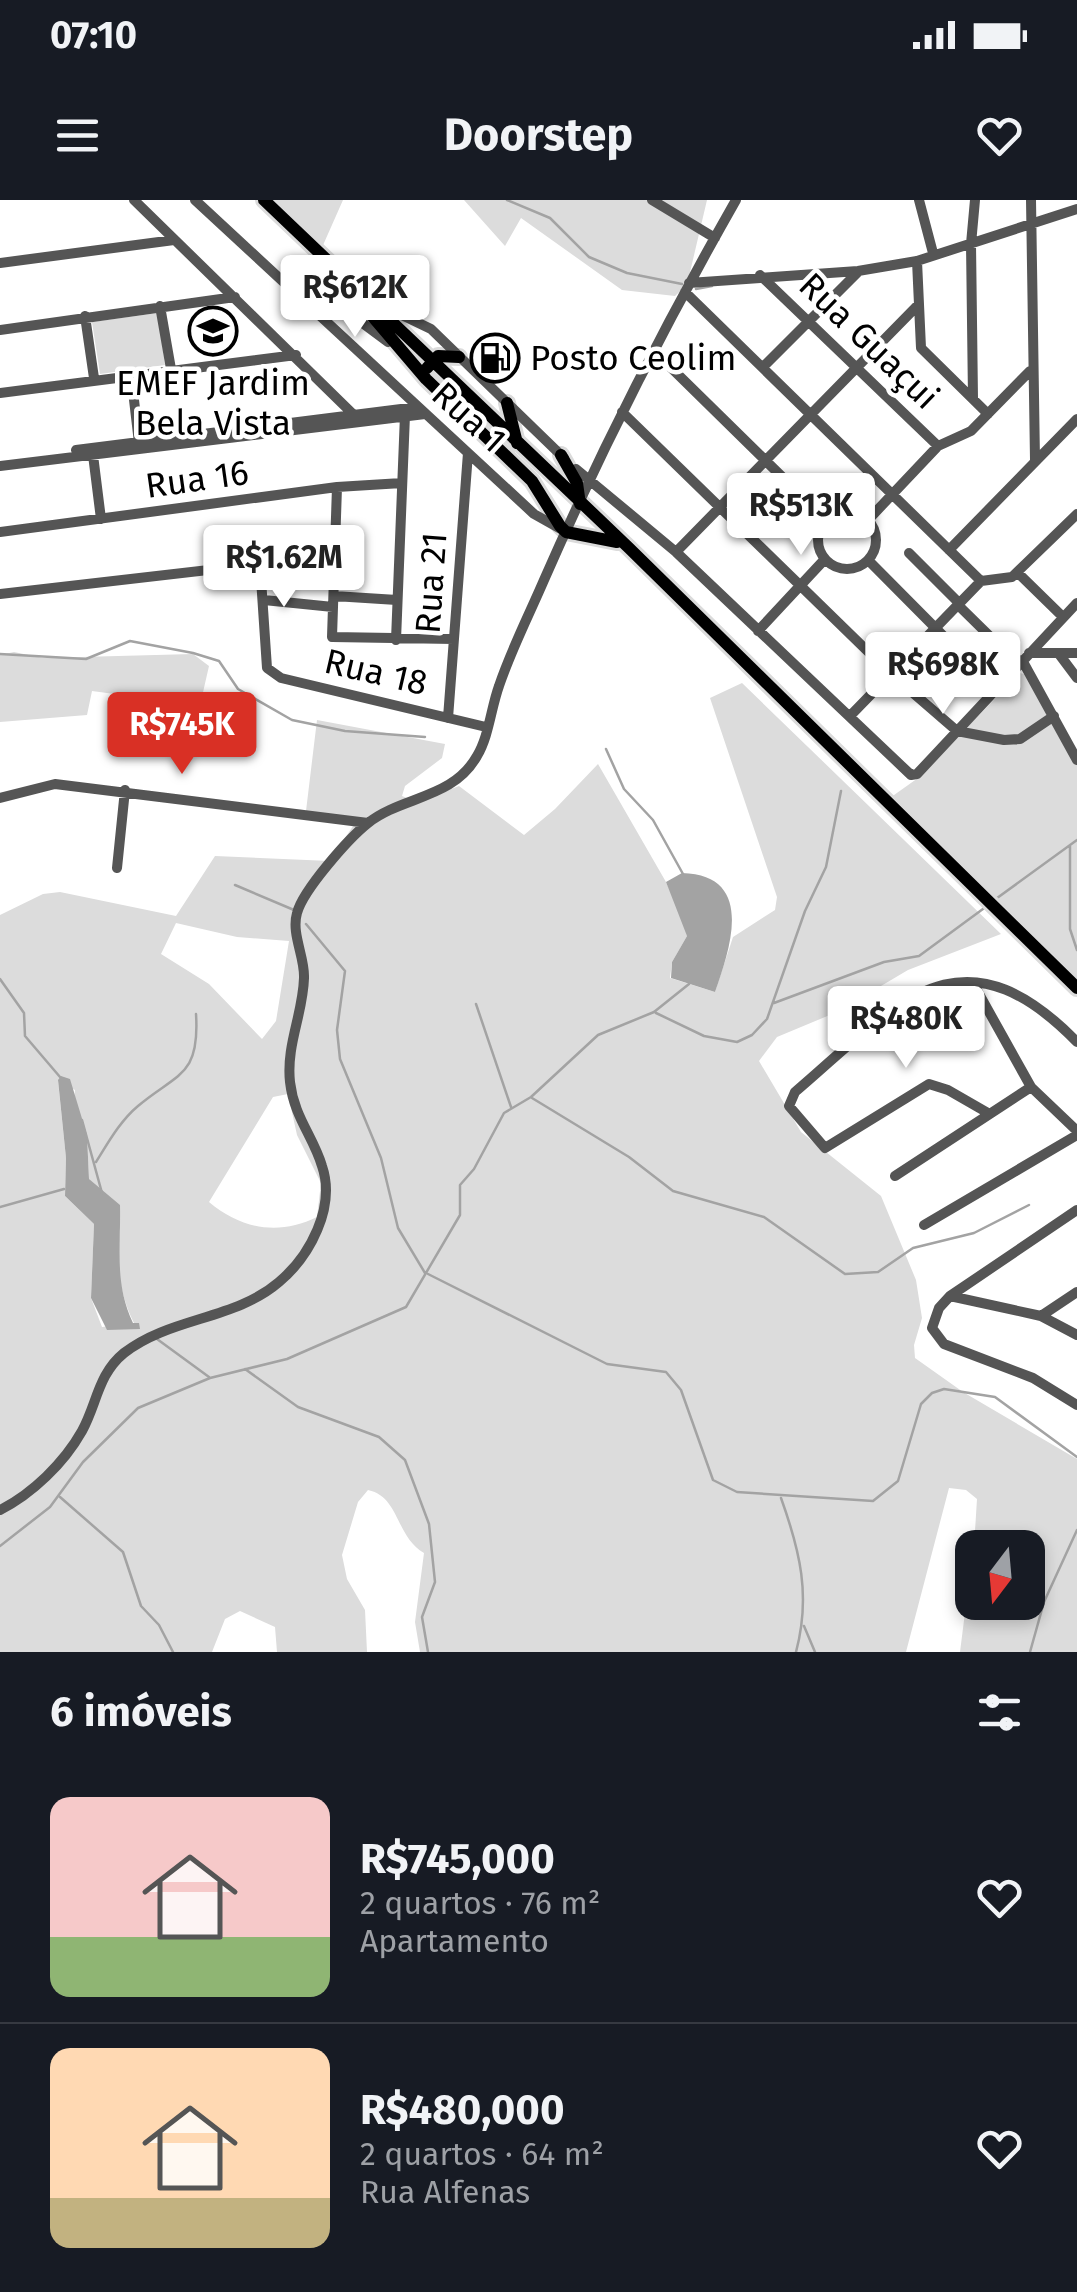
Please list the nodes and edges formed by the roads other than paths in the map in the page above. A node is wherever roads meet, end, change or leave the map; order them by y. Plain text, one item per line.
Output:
1 (134, 200) edge
2 (195, 200) edge
3 (264, 200) edge
4 (652, 200) edge
5 (736, 200) edge
6 (976, 200) edge
7 (1031, 200) edge
8 (921, 201) edge
9 (677, 206) edge
10 (1073, 206) edge
11 (1029, 222) junction
12 (715, 238) junction
13 (174, 240) junction
14 (971, 244) junction
15 (933, 253) junction
16 (917, 261) junction
17 (0, 263) edge
18 (858, 272) junction
19 (340, 273) junction
20 (760, 275) junction
21 (354, 287) junction
22 (687, 288) junction
23 (235, 297) junction
24 (305, 302) junction
25 (919, 304) junction
26 (160, 306) junction
27 (86, 316) junction
28 (810, 322) junction
29 (0, 330) edge
30 (656, 353) junction
31 (296, 355) junction
32 (459, 356) junction
33 (411, 361) junction
34 (430, 363) junction
35 (857, 367) junction
36 (763, 368) junction
37 (171, 370) junction
38 (1030, 371) junction
39 (131, 374) junction
40 (94, 378) junction
41 (426, 379) junction
42 (0, 393) edge
43 (973, 398) junction
44 (508, 403) junction
45 (413, 412) junction
46 (622, 412) junction
47 (810, 414) junction
48 (988, 414) junction
49 (358, 419) junction
50 (1077, 419) edge
51 (139, 445) junction
52 (517, 445) junction
53 (938, 446) junction
54 (468, 453) junction
55 (92, 455) junction
56 (561, 456) junction
57 (1035, 460) junction
58 (766, 462) junction
59 (0, 464) edge
60 (598, 467) junction
61 (576, 468) junction
62 (590, 481) junction
63 (402, 483) junction
64 (337, 487) junction
65 (891, 493) junction
66 (542, 496) junction
67 (580, 504) junction
68 (721, 507) junction
69 (530, 510) junction
70 (1077, 514) edge
71 (101, 520) junction
72 (826, 520) junction
73 (868, 520) junction
74 (0, 532) edge
75 (566, 532) junction
76 (629, 548) junction
77 (949, 550) junction
78 (676, 552) junction
79 (909, 553) dead end
80 (824, 559) junction
81 (868, 560) junction
82 (260, 564) junction
83 (335, 565) junction
84 (1018, 572) junction
85 (981, 581) junction
86 (801, 586) junction
87 (0, 594) edge
88 (264, 600) junction
89 (398, 600) junction
90 (334, 602) junction
91 (1077, 603) edge
92 (959, 604) junction
93 (1063, 617) junction
94 (934, 627) junction
95 (758, 631) junction
96 (454, 639) junction
97 (396, 640) junction
98 (1059, 654) junction
99 (1077, 654) edge
100 (1023, 659) junction
101 (890, 673) junction
102 (1077, 678) edge
103 (996, 689) junction
104 (850, 716) junction
105 (1054, 716) junction
106 (448, 718) junction
107 (486, 728) junction
108 (957, 732) junction
109 (1077, 760) edge
110 (125, 790) junction
111 (0, 798) edge
112 (368, 823) junction
113 (117, 868) dead end
114 (974, 984) junction
115 (1077, 988) edge
116 (1077, 1042) edge
117 (1031, 1087) junction
118 (988, 1113) junction
119 (1077, 1133) edge
120 (895, 1176) dead end
121 (1077, 1210) edge
122 (924, 1225) dead end
123 (1077, 1292) edge
124 (950, 1296) junction
125 (1041, 1316) junction
126 (1077, 1335) edge
127 (1077, 1405) edge
128 (0, 1510) edge

1 - 13 street
2 - 24 street, Rua 1
3 - 19 main road
4 - 9 street
5 - 12 street
6 - 14 street
7 - 11 street
8 - 15 street
9 - 12 street
10 - 11 street
11 - 14 street
11 - 38 street
12 - 22 street
13 - 17 street
13 - 23 street
14 - 15 street
14 - 43 street
15 - 16 street
16 - 18 street
16 - 25 street
18 - 20 street
18 - 28 street
19 - 21 main road
19 - 33 main road
20 - 22 street
20 - 28 street, Rua Guaçui
21 - 32 street
21 - 34 main road
22 - 30 street
22 - 36 street
23 - 26 street
23 - 31 street
24 - 33 street
24 - 45 street, Rua 1
25 - 35 street
25 - 43 street
26 - 27 street
26 - 37 street
27 - 29 street
27 - 40 street
28 - 35 street, Rua Guaçui
28 - 36 street
30 - 46 street
30 - 58 street
31 - 37 street
31 - 49 street
32 - 34 main road
32 - 44 street
33 - 41 main road
34 - 41 main road
34 - 52 main road
35 - 47 street
35 - 53 street, Rua Guaçui
36 - 47 street
37 - 39 street
38 - 48 street, Rua Guaçui
38 - 57 street
39 - 40 street
39 - 51 street
40 - 42 street
41 - 66 main road
43 - 48 street
44 - 52 main road
44 - 56 street
45 - 49 street
45 - 54 street, Rua 1
45 - 63 street
46 - 60 street
46 - 68 street
47 - 58 street
47 - 65 street
48 - 53 street, Rua Guaçui
49 - 51 street
50 - 57 street
51 - 55 street
51 - 59 street
52 - 67 main road
53 - 65 street
54 - 69 street, Rua 1
54 - 96 street, Rua 21
55 - 59 street
55 - 71 street
56 - 61 street
56 - 67 main road
57 - 77 street
58 - 68 street
58 - 72 street
60 - 61 street
60 - 62 street
61 - 62 street
62 - 67 street
62 - 78 street
63 - 64 street, Rua 16
63 - 89 street
64 - 71 street, Rua 16
64 - 83 street
65 - 73 street
65 - 77 street
66 - 69 street
66 - 75 main road
67 - 75 street
67 - 76 main road
68 - 78 street
68 - 86 street
69 - 75 street, Rua 1
70 - 84 street
71 - 74 street, Rua 16
72 - 73 street
72 - 80 street
73 - 81 street
75 - 76 main road
75 - 107 street
76 - 115 main road
77 - 85 street
78 - 95 street
79 - 92 street
80 - 81 street
80 - 86 street
81 - 94 street
82 - 83 street
82 - 87 street
82 - 88 street
83 - 90 street
84 - 85 street
84 - 93 street
85 - 92 street
86 - 95 street
86 - 101 street
88 - 90 street, Rua 18
88 - 106 street, Rua 18
89 - 90 street, Rua 18
89 - 97 street
90 - 97 street
91 - 93 street
92 - 94 street
92 - 100 street
93 - 100 street
94 - 101 street
94 - 103 street
95 - 104 street
96 - 97 street
96 - 106 street, Rua 21
98 - 99 street
98 - 100 street
98 - 102 street
100 - 103 street
100 - 105 street
101 - 104 street
101 - 108 street
103 - 108 street
104 - 108 street
105 - 108 street
105 - 109 street
106 - 107 street, Rua 18
107 - 112 street
110 - 111 street
110 - 112 street
110 - 113 street
112 - 128 street
114 - 116 street
114 - 117 street
114 - 118 street
117 - 118 street
117 - 119 street
118 - 120 street
119 - 122 street
121 - 124 street
123 - 125 street
124 - 125 street
124 - 127 street
125 - 126 street

